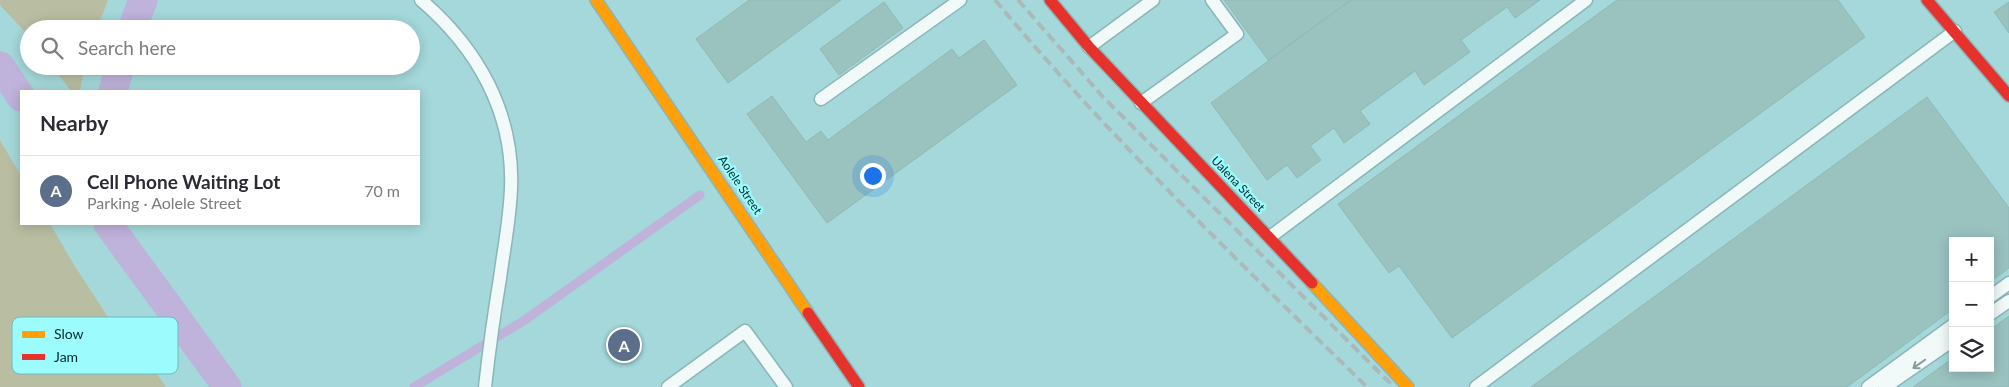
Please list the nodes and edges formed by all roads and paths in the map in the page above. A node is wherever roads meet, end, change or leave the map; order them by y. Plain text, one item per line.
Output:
1 (421, 0) edge
2 (596, 0) edge
3 (960, 0) edge
4 (1050, 0) edge
5 (1153, 0) edge
6 (1212, 0) edge
7 (1586, 0) edge
8 (1927, 0) edge
9 (1955, 31) junction
10 (1089, 46) junction
11 (2009, 96) edge
12 (821, 99) dead end
13 (1141, 103) junction
14 (1270, 237) junction
15 (2009, 283) edge
16 (1994, 294) edge
17 (2009, 302) edge
18 (1994, 311) edge
19 (1950, 327) edge
20 (1949, 343) edge
21 (484, 387) edge
22 (668, 387) edge
23 (786, 387) edge
24 (859, 387) edge
25 (1408, 387) edge
26 (1476, 387) edge
27 (1868, 387) edge
28 (1885, 387) edge

1 - 21 lane
2 - 24 street, Aolele Street
3 - 12 lane
4 - 10 street, Ualena Street
5 - 10 lane
6 - 13 lane
7 - 14 lane
8 - 9 street
9 - 11 street
9 - 26 lane
10 - 13 street, Ualena Street
13 - 14 street, Ualena Street
14 - 25 street, Ualena Street
15 - 16 lane
17 - 18 lane
19 - 27 lane
20 -> 28 lane
22 - 23 lane

